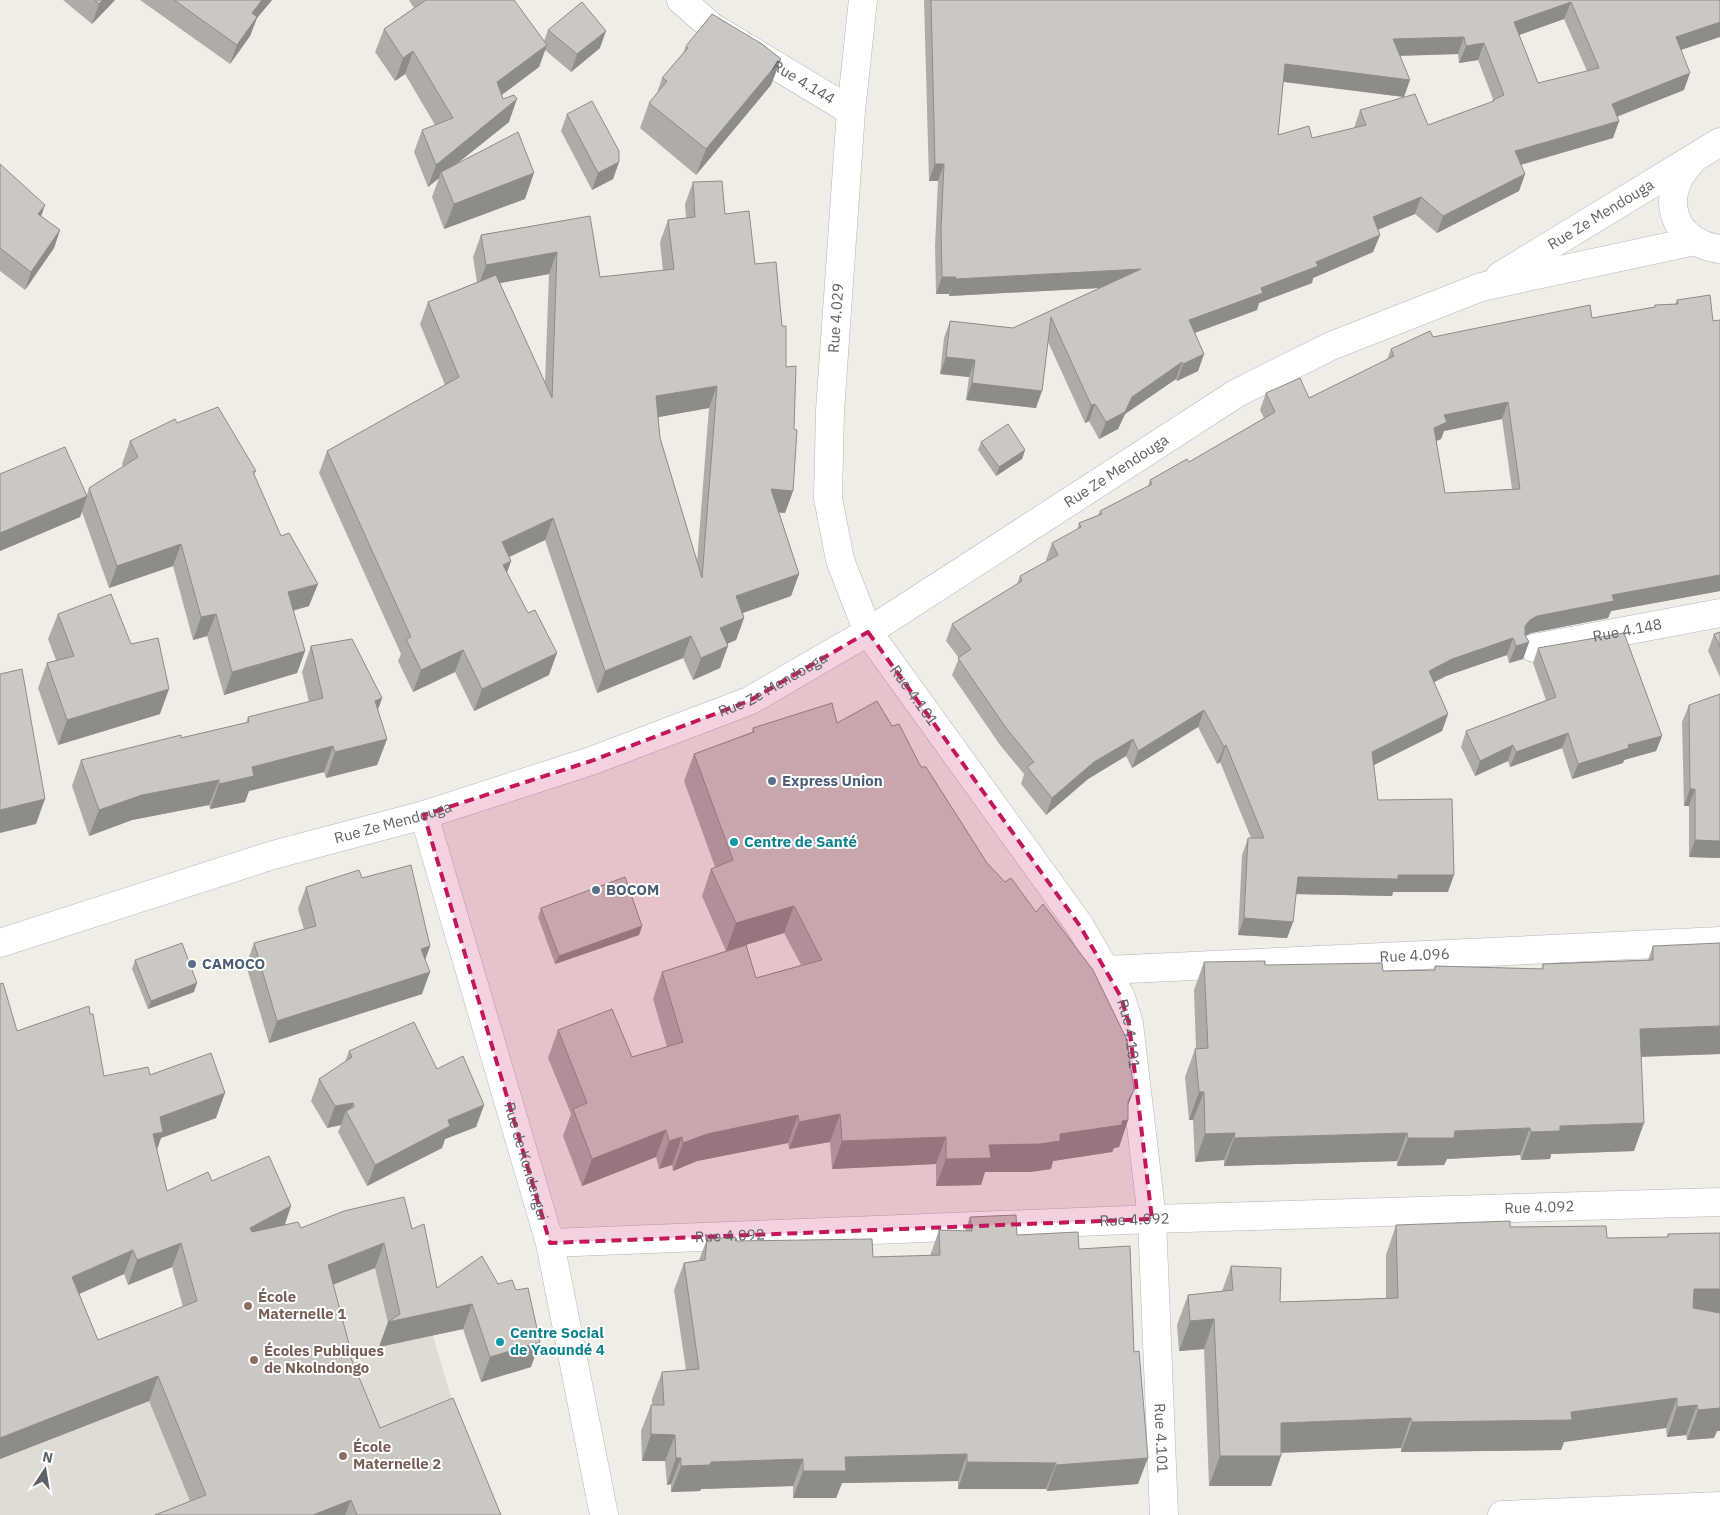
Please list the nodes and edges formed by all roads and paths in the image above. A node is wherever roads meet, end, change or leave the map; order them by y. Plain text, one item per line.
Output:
1 (681, 0) edge
2 (863, 0) edge
3 (851, 111) junction
4 (1720, 142) edge
5 (1720, 151) edge
6 (1693, 160) junction
7 (1708, 245) edge
8 (1482, 287) junction
9 (1720, 613) edge
10 (868, 632) junction
11 (1534, 648) dead end
12 (424, 815) junction
13 (1720, 941) edge
14 (0, 943) edge
15 (1107, 970) junction
16 (1720, 1202) edge
17 (1152, 1219) junction
18 (550, 1243) junction
19 (1720, 1506) edge
20 (604, 1515) edge
21 (1164, 1515) edge
22 (1502, 1515) edge

1 - 3 street, Rue 4.144
2 - 3 street, Rue 4.029
3 - 10 street, Rue 4.029
4 - 6 street, Rue Ze Mendouga
5 - 6 street
6 - 7 street
6 - 8 street, Rue Ze Mendouga
7 - 8 street, Rue Ze Mendouga
8 - 10 street, Rue Ze Mendouga
9 - 11 street, Rue 4.148
10 - 12 street, Rue Ze Mendouga
10 - 15 street, Rue 4.101
12 - 14 street, Rue Ze Mendouga
12 - 18 street, Rue de Kondengui
13 - 15 street, Rue 4.096
15 - 17 street, Rue 4.101
16 - 17 street, Rue 4.092
17 - 18 street, Rue 4.092
17 - 21 street, Rue 4.101
18 - 20 street, Rue de Kondengui
19 - 22 street

